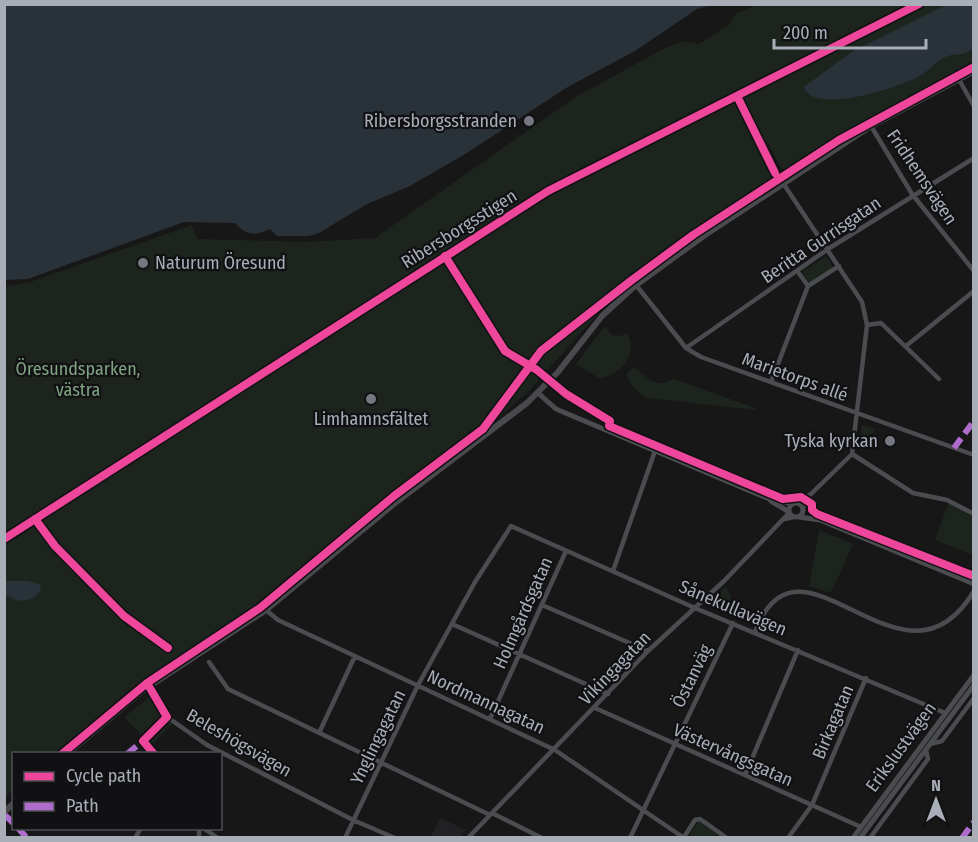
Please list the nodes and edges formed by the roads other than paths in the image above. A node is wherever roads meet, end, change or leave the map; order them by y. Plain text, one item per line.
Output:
1 (974, 71) edge
2 (958, 78) junction
3 (974, 106) edge
4 (871, 126) junction
5 (974, 158) edge
6 (783, 183) junction
7 (912, 194) junction
8 (828, 249) junction
9 (839, 266) junction
10 (974, 271) edge
11 (798, 272) junction
12 (636, 285) junction
13 (808, 286) junction
14 (974, 291) edge
15 (867, 325) junction
16 (906, 346) junction
17 (686, 348) junction
18 (939, 379) dead end
19 (771, 382) junction
20 (538, 393) junction
21 (857, 414) junction
22 (656, 451) junction
23 (852, 454) junction
24 (974, 454) edge
25 (811, 494) junction
26 (767, 498) junction
27 (794, 503) junction
28 (803, 509) junction
29 (974, 514) edge
30 (793, 515) junction
31 (820, 520) junction
32 (511, 526) joint
33 (566, 551) junction
34 (613, 571) junction
35 (974, 584) edge
36 (974, 591) edge
37 (542, 605) junction
38 (695, 608) junction
39 (266, 610) junction
40 (733, 623) junction
41 (452, 624) junction
42 (755, 632) junction
43 (798, 650) junction
44 (648, 651) junction
45 (355, 656) junction
46 (519, 656) junction
47 (209, 662) dead end
48 (219, 665) dead end
49 (214, 669) junction
50 (974, 675) edge
51 (866, 678) junction
52 (418, 685) junction
53 (974, 685) edge
54 (149, 686) junction
55 (608, 694) junction
56 (974, 698) edge
57 (595, 708) junction
58 (945, 712) junction
59 (167, 717) junction
60 (490, 719) junction
61 (319, 733) junction
62 (674, 744) junction
63 (930, 744) junction
64 (555, 750) junction
65 (926, 750) junction
66 (68, 752) edge
67 (153, 752) edge
68 (221, 752) edge
69 (222, 753) edge
70 (380, 763) junction
71 (745, 775) junction
72 (812, 805) junction
73 (643, 810) junction
74 (491, 814) junction
75 (353, 820) junction
76 (861, 827) junction
77 (345, 837) edge
78 (395, 837) edge
79 (468, 837) edge
80 (542, 837) edge
81 (630, 837) edge
82 (684, 837) edge
83 (727, 837) edge
84 (788, 837) edge
85 (853, 837) edge
86 (860, 837) edge
87 (870, 837) edge

1 - 2 main road
2 - 3 street
2 - 4 main road
4 - 6 main road
4 - 7 street, Fridhemsvägen
5 - 7 street, Beritta Gurrisgatan
6 - 8 street
6 - 12 main road
7 - 8 street, Beritta Gurrisgatan
7 - 10 street, Fridhemsvägen
8 - 9 street
8 - 11 street, Beritta Gurrisgatan
9 - 13 street
9 - 15 street
11 - 13 street
11 - 17 street, Beritta Gurrisgatan
12 - 17 street, Marietorps allé
12 - 20 main road
13 - 19 street
14 - 16 street
15 - 16 street
15 - 21 street
16 - 18 street
17 - 19 street, Marietorps allé
19 - 21 street, Marietorps allé
20 - 22 street
20 - 39 main road
21 - 23 street
21 - 24 street, Marietorps allé
22 - 26 street
22 - 34 street
23 - 25 street
23 - 29 street
25 - 27 street
25 - 28 street
26 - 27 street
26 - 30 street
27 - 28 street
27 - 30 street
28 - 30 street
28 - 31 street
30 - 31 street
30 - 38 street, Vikingagatan
31 - 35 street
32 - 33 street, Sånekullavägen
32 - 41 street, Ynglingagatan
33 - 34 street, Sånekullavägen
33 - 37 street, Holmgårdsgatan
34 - 38 street, Sånekullavägen
36 - 42 street
37 - 44 street
37 - 46 street, Holmgårdsgatan
38 - 40 street, Sånekullavägen
38 - 44 street, Vikingagatan
39 - 45 street, Nordmannagatan
39 - 54 main road
40 - 42 street, Sånekullavägen
40 - 62 street, Östanväg
41 - 46 street
41 - 52 street, Ynglingagatan
42 - 43 street, Sånekullavägen
43 - 51 street, Sånekullavägen
43 - 71 street
44 - 55 street, Vikingagatan
45 - 52 street, Nordmannagatan
45 - 61 street
46 - 55 street
46 - 60 street, Holmgårdsgatan
47 - 49 street
48 - 49 street
49 - 61 street
50 - 58 street, Erikslustvägen
51 - 58 street, Sånekullavägen
51 - 72 street, Birkagatan
52 - 60 street, Nordmannagatan
52 - 70 street, Ynglingagatan
53 - 63 street, Erikslustvägen
54 - 59 street, Beleshögsvägen
54 - 66 main road
55 - 57 street, Vikingagatan
56 - 63 street, Erikslustvägen
57 - 62 street, Västervångsgatan
57 - 64 street, Vikingagatan
58 - 76 street, Erikslustvägen
59 - 67 street
59 - 68 street, Beleshögsvägen
60 - 64 street, Nordmannagatan
61 - 70 street
62 - 71 street, Västervångsgatan
62 - 73 street, Östanväg
63 - 65 street, Erikslustvägen
64 - 73 street, Nordmannagatan
64 - 74 street, Vikingagatan
65 - 86 street, Erikslustvägen
65 - 87 street, Erikslustvägen
69 - 75 street, Beleshögsvägen
70 - 74 street
70 - 75 street, Ynglingagatan
71 - 72 street, Västervångsgatan
72 - 76 street, Västervångsgatan
72 - 84 street, Birkagatan
73 - 81 street, Östanväg
73 - 82 street, Nordmannagatan
74 - 79 street, Vikingagatan
74 - 80 street
75 - 77 street, Ynglingagatan
75 - 78 street, Beleshögsvägen
76 - 85 street, Erikslustvägen
82 - 83 street

